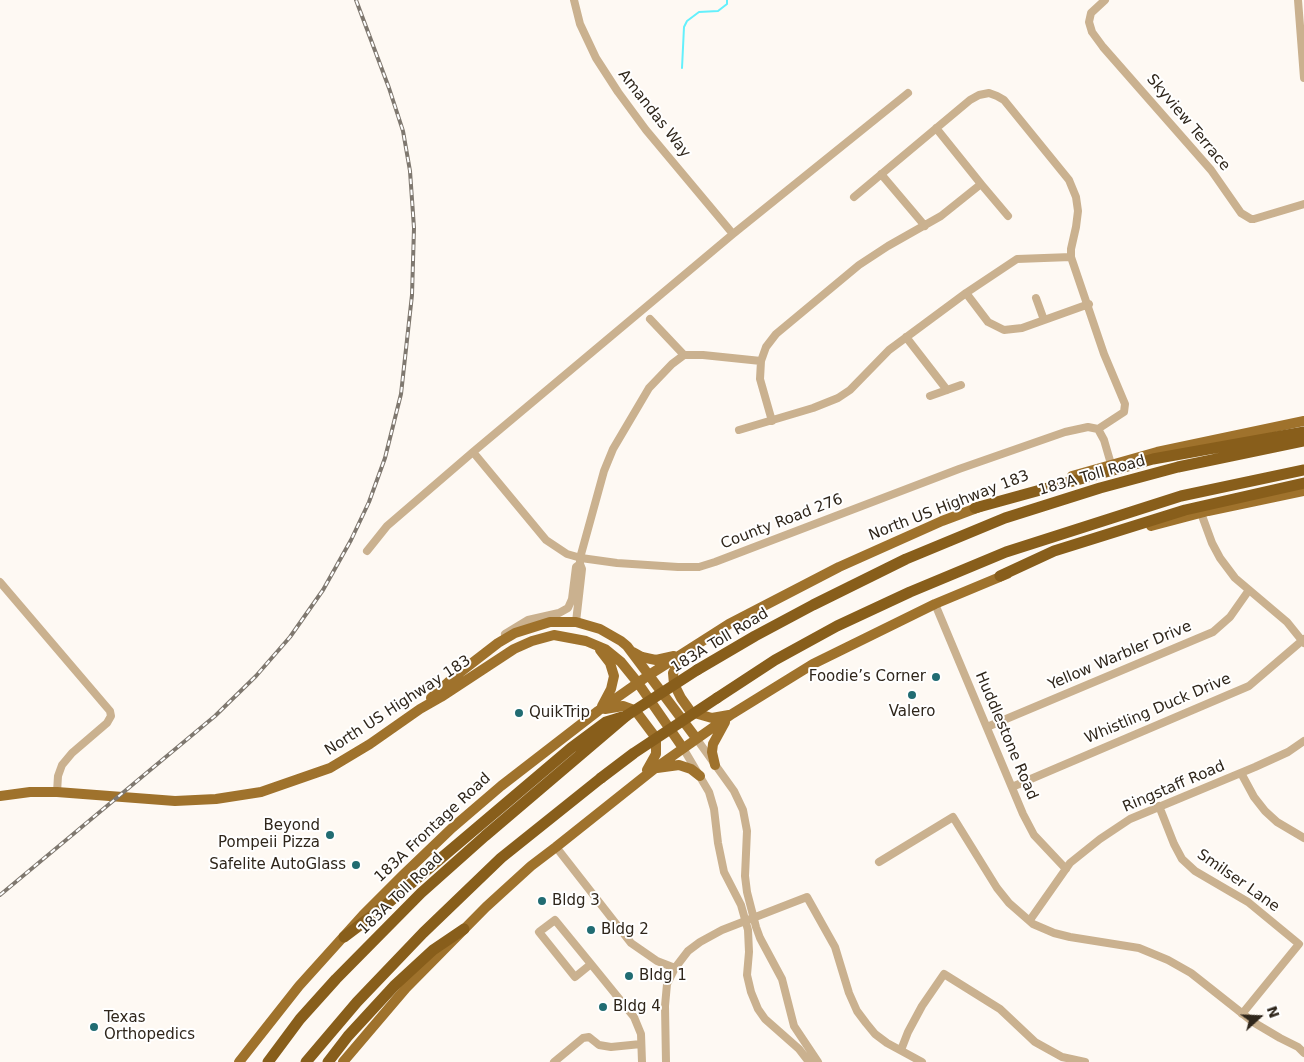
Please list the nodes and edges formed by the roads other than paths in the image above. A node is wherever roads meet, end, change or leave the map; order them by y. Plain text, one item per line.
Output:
1 (574, 0) edge
2 (1105, 0) edge
3 (1298, 0) edge
4 (1304, 78) edge
5 (908, 93) dead end
6 (936, 128) junction
7 (881, 174) junction
8 (981, 184) junction
9 (854, 197) dead end
10 (1304, 204) edge
11 (1008, 216) dead end
12 (925, 226) junction
13 (733, 234) junction
14 (1071, 257) junction
15 (966, 293) junction
16 (1036, 298) dead end
17 (1089, 304) junction
18 (650, 319) dead end
19 (1044, 320) junction
20 (906, 337) junction
21 (684, 355) junction
22 (760, 361) junction
23 (961, 385) dead end
24 (947, 390) junction
25 (930, 396) dead end
26 (1304, 420) edge
27 (772, 421) junction
28 (1098, 429) junction
29 (739, 430) dead end
30 (1304, 432) edge
31 (1304, 441) edge
32 (472, 452) junction
33 (1111, 464) junction
34 (1304, 470) edge
35 (1304, 483) edge
36 (1304, 491) edge
37 (975, 508) junction
38 (1201, 513) junction
39 (367, 551) dead end
40 (580, 561) junction
41 (1000, 576) junction
42 (0, 582) edge
43 (1249, 590) junction
44 (935, 604) junction
45 (576, 622) junction
46 (554, 635) junction
47 (1303, 641) edge
48 (498, 643) junction
49 (594, 644) junction
50 (630, 649) junction
51 (682, 654) junction
52 (649, 675) junction
53 (638, 683) junction
54 (420, 709) junction
55 (600, 709) junction
56 (626, 716) junction
57 (729, 717) junction
58 (987, 727) junction
59 (696, 738) junction
60 (1304, 741) edge
61 (683, 748) junction
62 (715, 765) junction
63 (654, 769) junction
64 (1241, 773) junction
65 (700, 776) junction
66 (642, 778) junction
67 (1012, 787) junction
68 (57, 792) junction
69 (0, 796) edge
70 (1159, 806) junction
71 (1304, 838) edge
72 (556, 847) junction
73 (879, 862) dead end
74 (1066, 868) junction
75 (749, 918) junction
76 (1030, 920) junction
77 (464, 929) junction
78 (344, 937) junction
79 (591, 964) junction
80 (675, 968) junction
81 (1242, 1014) junction
82 (641, 1044) junction
83 (901, 1050) junction
84 (1304, 1053) edge
85 (1061, 1059) edge
86 (239, 1062) edge
87 (268, 1062) edge
88 (306, 1062) edge
89 (328, 1062) edge
90 (343, 1062) edge
91 (554, 1062) edge
92 (642, 1062) edge
93 (666, 1062) edge
94 (809, 1062) edge
95 (818, 1062) edge
96 (922, 1062) edge
97 (1085, 1062) edge

1 - 13 street, Amandas Way
2 - 10 street, Skyview Terrace
3 - 4 street
5 - 13 street
6 - 7 street
6 - 8 street
6 - 14 street
7 - 9 street
7 - 12 street
8 - 11 street
8 - 12 street
12 - 22 street
13 - 32 street
14 - 15 street
14 - 17 street
15 - 19 street
15 - 20 street
16 - 19 street
17 - 19 street
17 - 28 street
18 - 21 street
20 - 24 street
20 - 27 street
21 - 22 street
21 - 40 street
22 - 27 street
23 - 24 street
24 - 25 street
26 - 33 main road, North US Highway 183
27 - 29 street
28 - 33 street
28 - 40 street, County Road 276
30 - 37 highway
31 - 56 highway, 183A Toll Road, bridge
32 - 39 street
32 - 40 street, County Road 276
33 - 37 main road, North US Highway 183
34 - 88 highway, bridge
35 - 41 highway
36 - 38 main road
37 - 51 main road, North US Highway 183
38 - 41 main road
38 - 43 street
40 - 45 street
40 - 48 street
41 - 44 main road
42 - 68 street
43 - 47 street
43 - 58 street, Yellow Warbler Drive
44 - 57 main road
44 - 58 street, Huddlestone Road
45 - 46 main road
45 - 48 main road, North US Highway 183
45 - 50 main road, North US Highway 183
46 - 49 main road, North US Highway 183
46 - 54 main road, North US Highway 183
47 - 67 street, Whistling Duck Drive
48 - 54 main road, North US Highway 183
49 - 53 main road, North US Highway 183
49 - 55 main road
50 - 51 main road
50 - 52 main road, North US Highway 183
51 - 52 main road, 183A Frontage Road
51 - 57 main road
52 - 53 main road, 183A Frontage Road
52 - 59 main road, North US Highway 183
53 - 55 main road, 183A Frontage Road
53 - 61 main road, North US Highway 183
54 - 68 main road, North US Highway 183
55 - 66 main road
55 - 78 main road, 183A Frontage Road
56 - 78 highway
56 - 87 highway, 183A Toll Road
57 - 59 main road
57 - 62 main road
58 - 67 street, Huddlestone Road
59 - 61 main road
59 - 62 street
60 - 64 street, Ringstaff Road
61 - 63 main road
61 - 65 street
62 - 75 street
63 - 65 main road
63 - 66 main road
64 - 70 street, Ringstaff Road
64 - 71 street
65 - 75 street
66 - 72 main road
67 - 74 street, Huddlestone Road
68 - 69 main road, North US Highway 183
70 - 74 street, Ringstaff Road
70 - 81 street, Smilser Lane
72 - 77 main road
72 - 80 street
73 - 76 street
74 - 76 street, Ringstaff Road
75 - 80 street
75 - 83 street
75 - 94 street
75 - 95 street
76 - 81 street
77 - 89 highway
77 - 90 main road
78 - 86 main road, 183A Frontage Road
79 - 79 street
79 - 82 street
80 - 93 street
81 - 84 street
82 - 91 street
82 - 92 street
83 - 85 street
83 - 96 street
85 - 97 street

